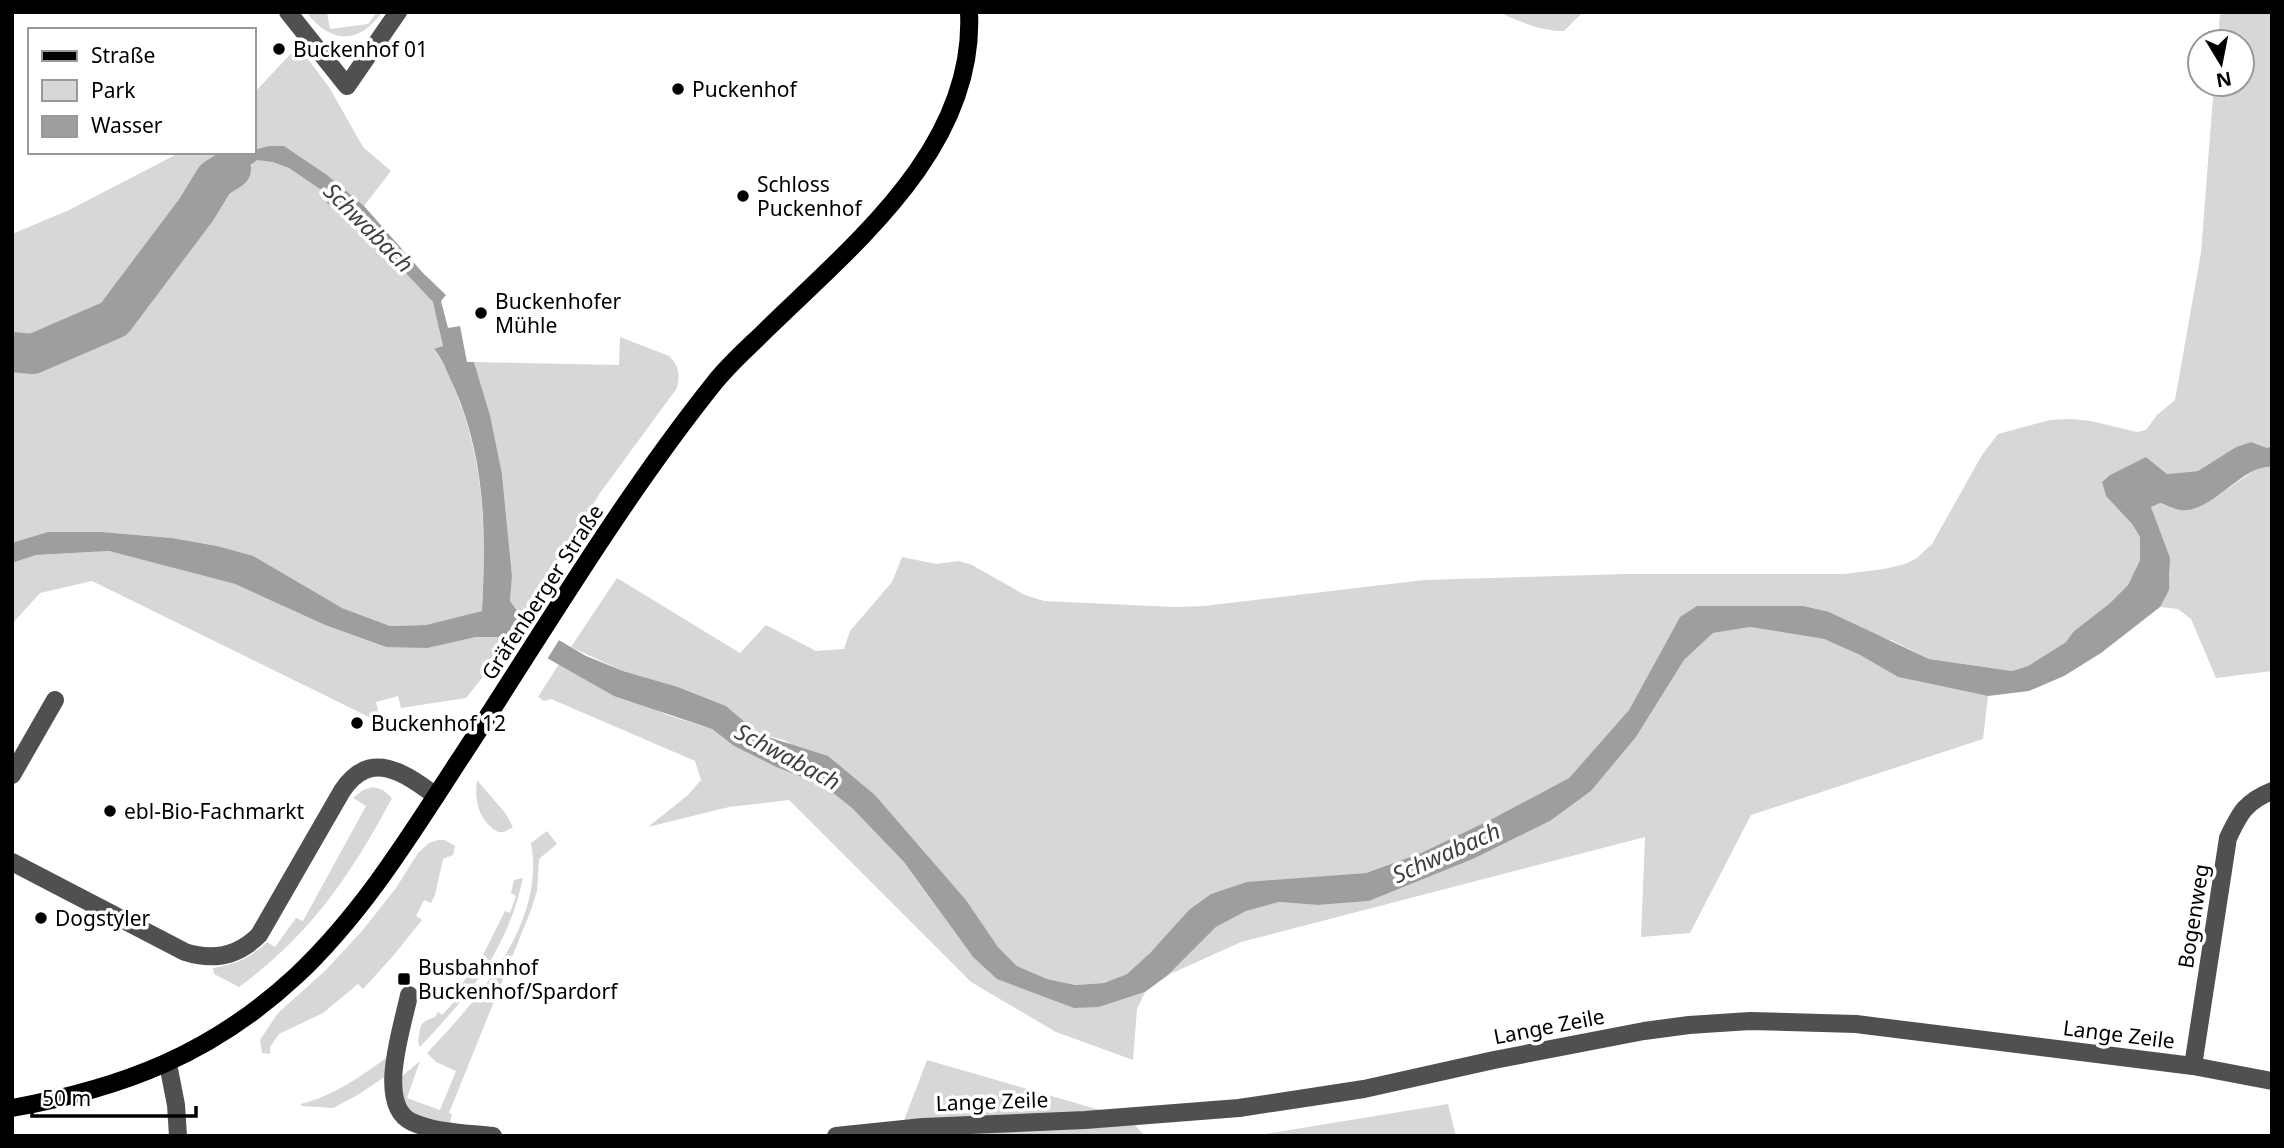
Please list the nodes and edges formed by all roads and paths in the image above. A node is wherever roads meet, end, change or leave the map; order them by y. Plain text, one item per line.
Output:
1 (288, 12) edge
2 (398, 12) edge
3 (969, 12) edge
4 (55, 700) dead end
5 (12, 775) edge
6 (2272, 791) edge
7 (436, 796) junction
8 (12, 862) edge
9 (409, 995) dead end
10 (168, 1064) junction
11 (2193, 1066) junction
12 (2272, 1081) edge
13 (12, 1108) edge
14 (178, 1136) edge
15 (493, 1136) edge
16 (836, 1136) edge

1 - 2 street
3 - 7 main road, Gräfenberger Straße
4 - 5 street
6 - 11 street, Bogenweg
7 - 8 street
7 - 10 main road, Gräfenberger Straße
9 - 15 street
10 - 13 main road, Gräfenberger Straße
10 - 14 street
11 - 12 street, Lange Zeile
11 - 16 street, Lange Zeile

